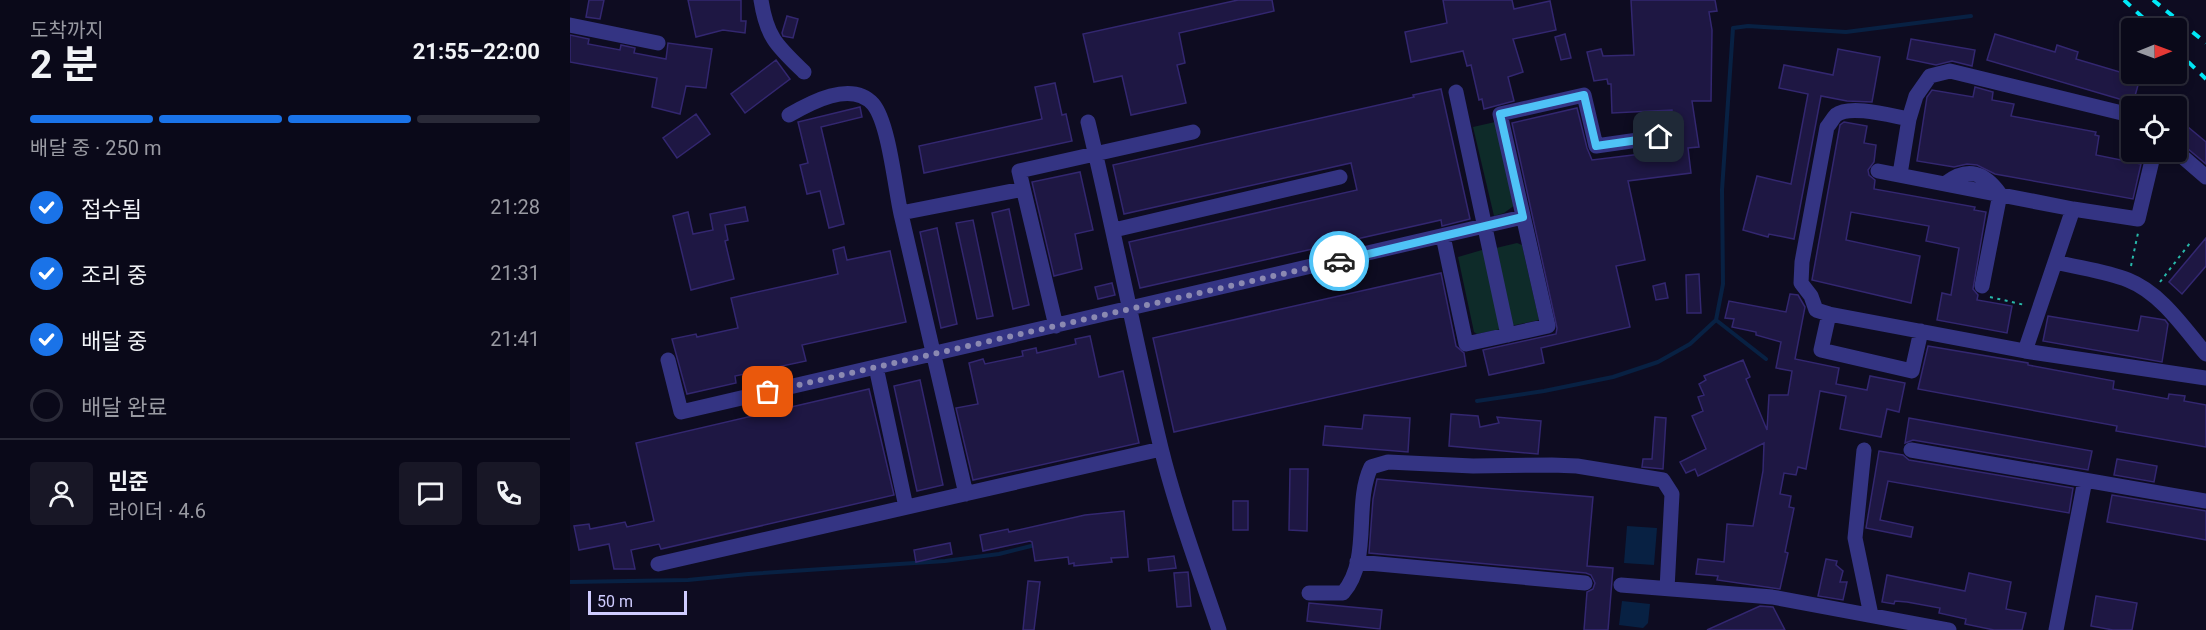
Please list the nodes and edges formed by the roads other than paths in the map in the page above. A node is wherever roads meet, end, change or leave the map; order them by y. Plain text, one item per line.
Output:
1 (762, 0) edge
2 (570, 25) edge
3 (658, 43) dead end
4 (804, 72) dead end
5 (1456, 92) dead end
6 (2121, 112) edge
7 (789, 115) dead end
8 (1909, 119) junction
9 (1088, 122) dead end
10 (1193, 132) dead end
11 (1659, 137) dead end
12 (1095, 154) junction
13 (2187, 161) edge
14 (2152, 162) edge
15 (1878, 171) dead end
16 (1900, 174) junction
17 (1340, 177) dead end
18 (2206, 177) edge
19 (1023, 189) junction
20 (2000, 194) junction
21 (2073, 209) junction
22 (901, 213) junction
23 (1523, 217) junction
24 (1484, 226) junction
25 (1114, 230) junction
26 (1443, 236) junction
27 (2056, 262) junction
28 (1982, 286) road end
29 (1131, 309) junction
30 (1829, 314) junction
31 (1056, 326) junction
32 (1921, 331) junction
33 (1508, 335) junction
34 (2025, 351) junction
35 (935, 354) junction
36 (2206, 354) edge
37 (668, 360) dead end
38 (876, 367) junction
39 (2206, 378) edge
40 (1161, 449) junction
41 (1864, 450) dead end
42 (1911, 450) dead end
43 (2085, 480) junction
44 (966, 494) junction
45 (2206, 501) edge
46 (906, 507) junction
47 (1358, 562) junction
48 (658, 564) dead end
49 (1585, 583) dead end
50 (1621, 585) dead end
51 (1666, 589) junction
52 (1309, 593) dead end
53 (1870, 611) junction
54 (1220, 630) edge
55 (1949, 630) edge
56 (2056, 630) edge

1 - 4 street
2 - 3 street
5 - 24 street
6 - 8 street
7 - 22 street
8 - 16 street
8 - 30 street
9 - 12 street
10 - 12 street
11 - 23 street
12 - 19 street
12 - 25 street
13 - 18 street
14 - 21 street
15 - 16 street
16 - 20 street
17 - 25 street
19 - 22 street
19 - 31 street
20 - 21 street
20 - 28 street
21 - 27 street
22 - 35 street
23 - 24 street
23 - 33 street
24 - 26 street
24 - 33 street
25 - 29 street
26 - 29 street
26 - 33 street
27 - 34 street
27 - 36 street
29 - 31 street
29 - 40 street
30 - 32 street
30 - 32 street
31 - 35 street
32 - 34 street
34 - 39 street
35 - 38 street
35 - 44 street
37 - 38 street
38 - 46 street
40 - 44 street
40 - 54 street
41 - 53 street
42 - 43 street
43 - 45 street
43 - 56 street
44 - 46 street
46 - 48 street
47 - 49 street
47 - 51 street
47 - 52 street
50 - 51 street
51 - 53 street
53 - 55 street

